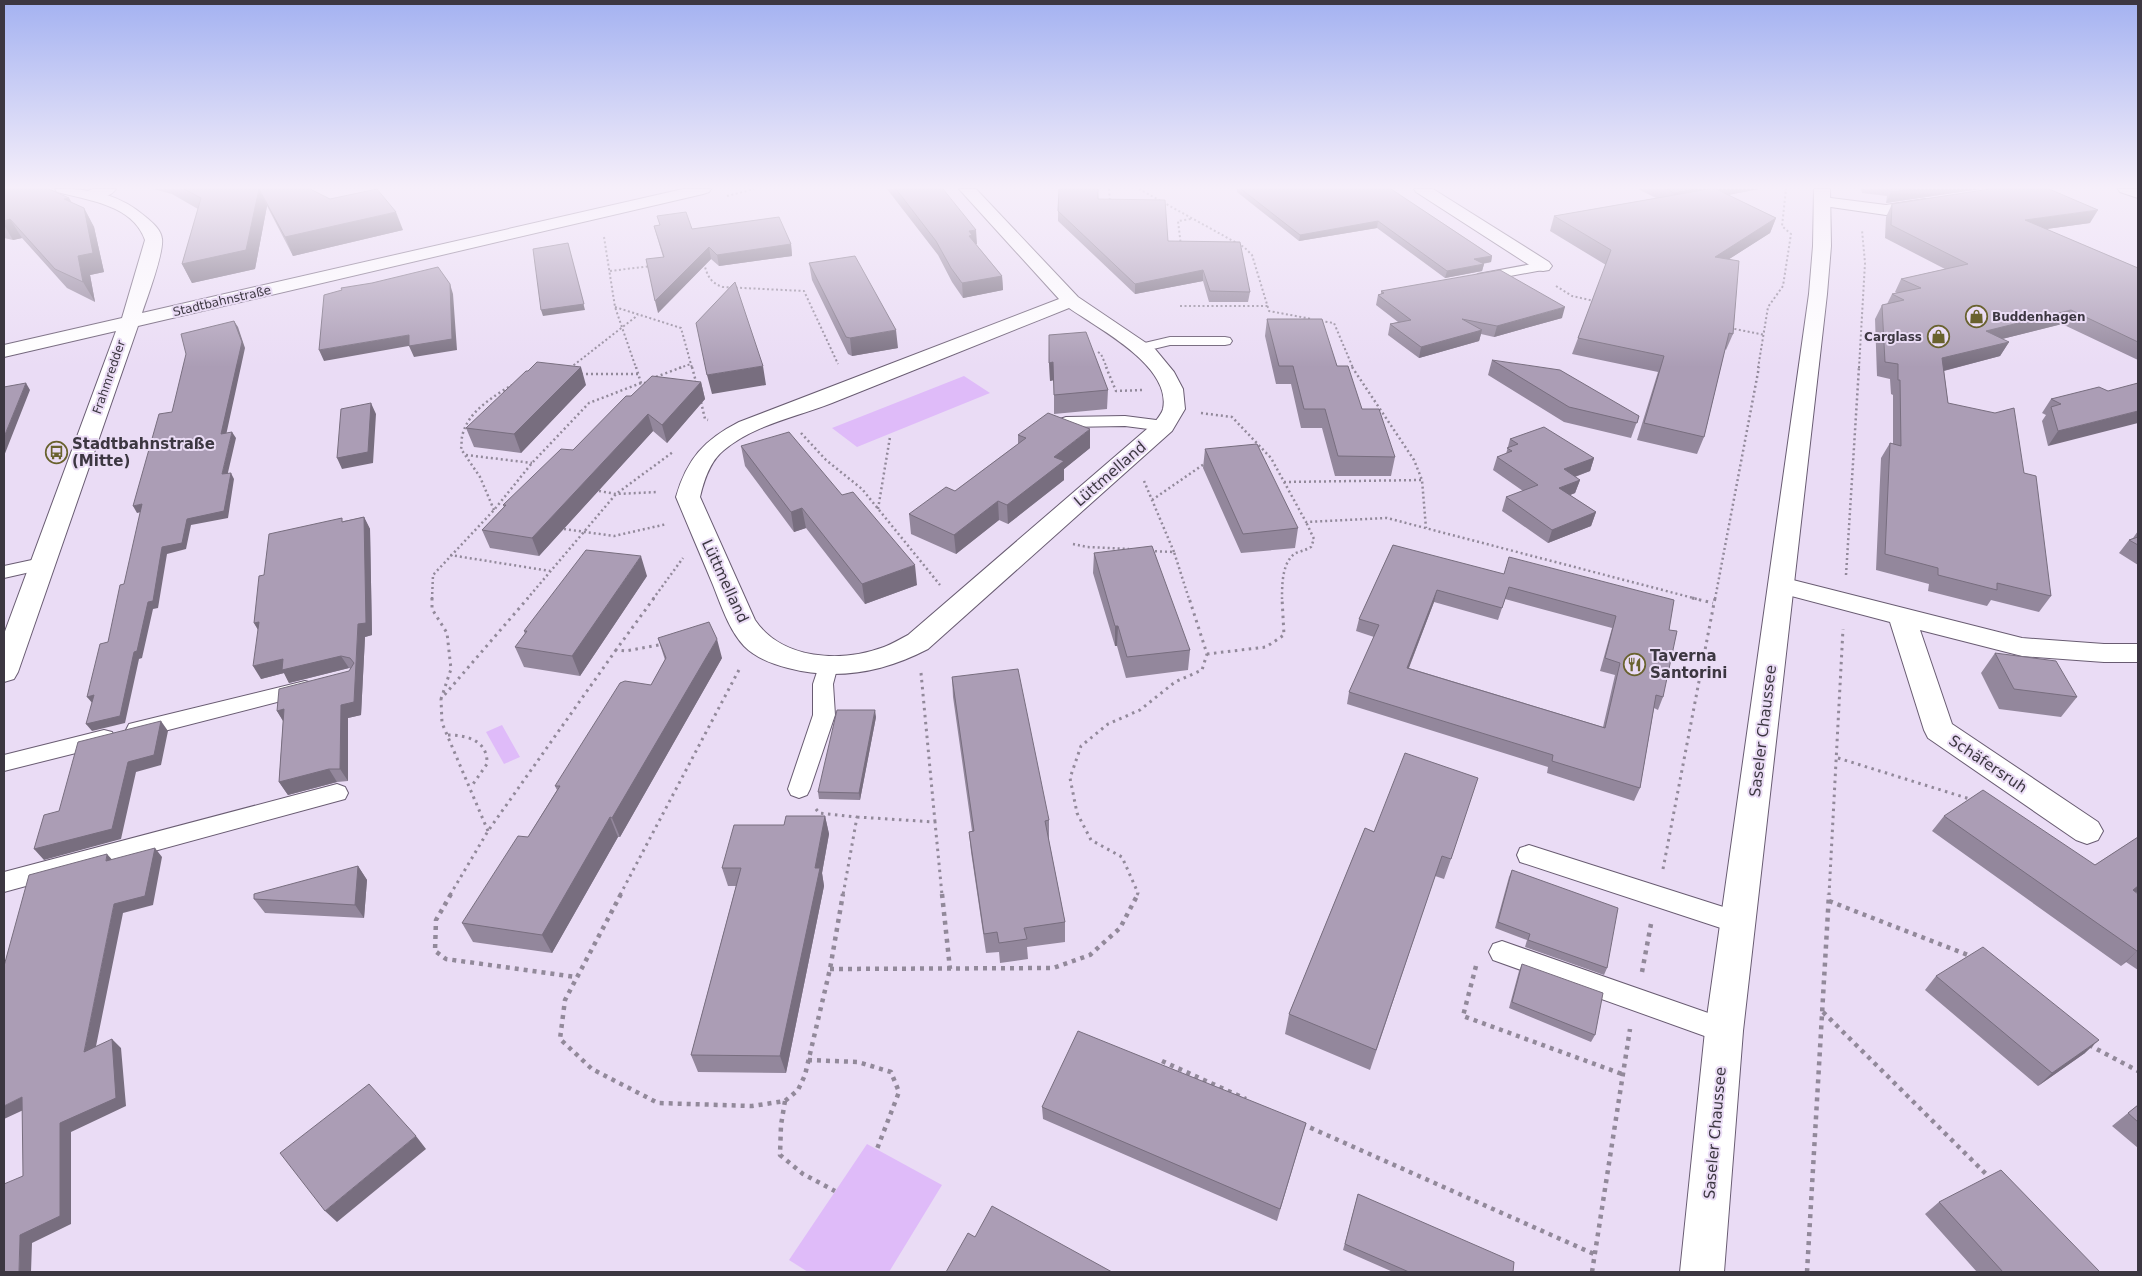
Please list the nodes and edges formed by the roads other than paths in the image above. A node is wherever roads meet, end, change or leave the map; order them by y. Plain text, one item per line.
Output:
1 (152, 249) edge
2 (448, 249) edge
3 (1022, 249) edge
4 (1516, 249) edge
5 (1820, 249) edge
6 (1543, 266) joint
7 (1465, 280) edge
8 (1071, 301) junction
9 (130, 322) junction
10 (1224, 341) dead end
11 (1141, 348) junction
12 (4, 351) edge
13 (1066, 422) edge
14 (1164, 426) junction
15 (41, 564) junction
16 (4, 572) edge
17 (1781, 585) junction
18 (1902, 617) junction
19 (2138, 653) edge
20 (828, 665) junction
21 (4, 672) edge
22 (320, 684) edge
23 (4, 763) edge
24 (799, 789) road end
25 (337, 793) dead end
26 (2087, 831) dead end
27 (1529, 855) dead end
28 (4, 882) edge
29 (1739, 924) junction
30 (1502, 952) road end
31 (1724, 1031) junction
32 (1702, 1272) edge

1 - 9 street, Frahmredder
2 - 9 street, Stadtbahnstraße
3 - 8 street
4 - 6 street
5 - 17 street, Saseler Chaussee
6 - 7 lane
8 - 11 street
8 - 20 street, Lüttmelland
9 - 12 street, Stadtbahnstraße
9 - 15 street, Frahmredder
10 - 11 lane
11 - 14 street, Lüttmelland
13 - 14 lane
14 - 20 street, Lüttmelland
15 - 16 lane
15 - 21 street, Frahmredder
17 - 18 street
17 - 29 street, Saseler Chaussee
18 - 19 street
18 - 26 street, Schäfersruh
20 - 24 lane
22 - 23 lane
25 - 28 lane
27 - 29 lane
29 - 31 street, Saseler Chaussee
30 - 31 lane
31 - 32 street, Saseler Chaussee

